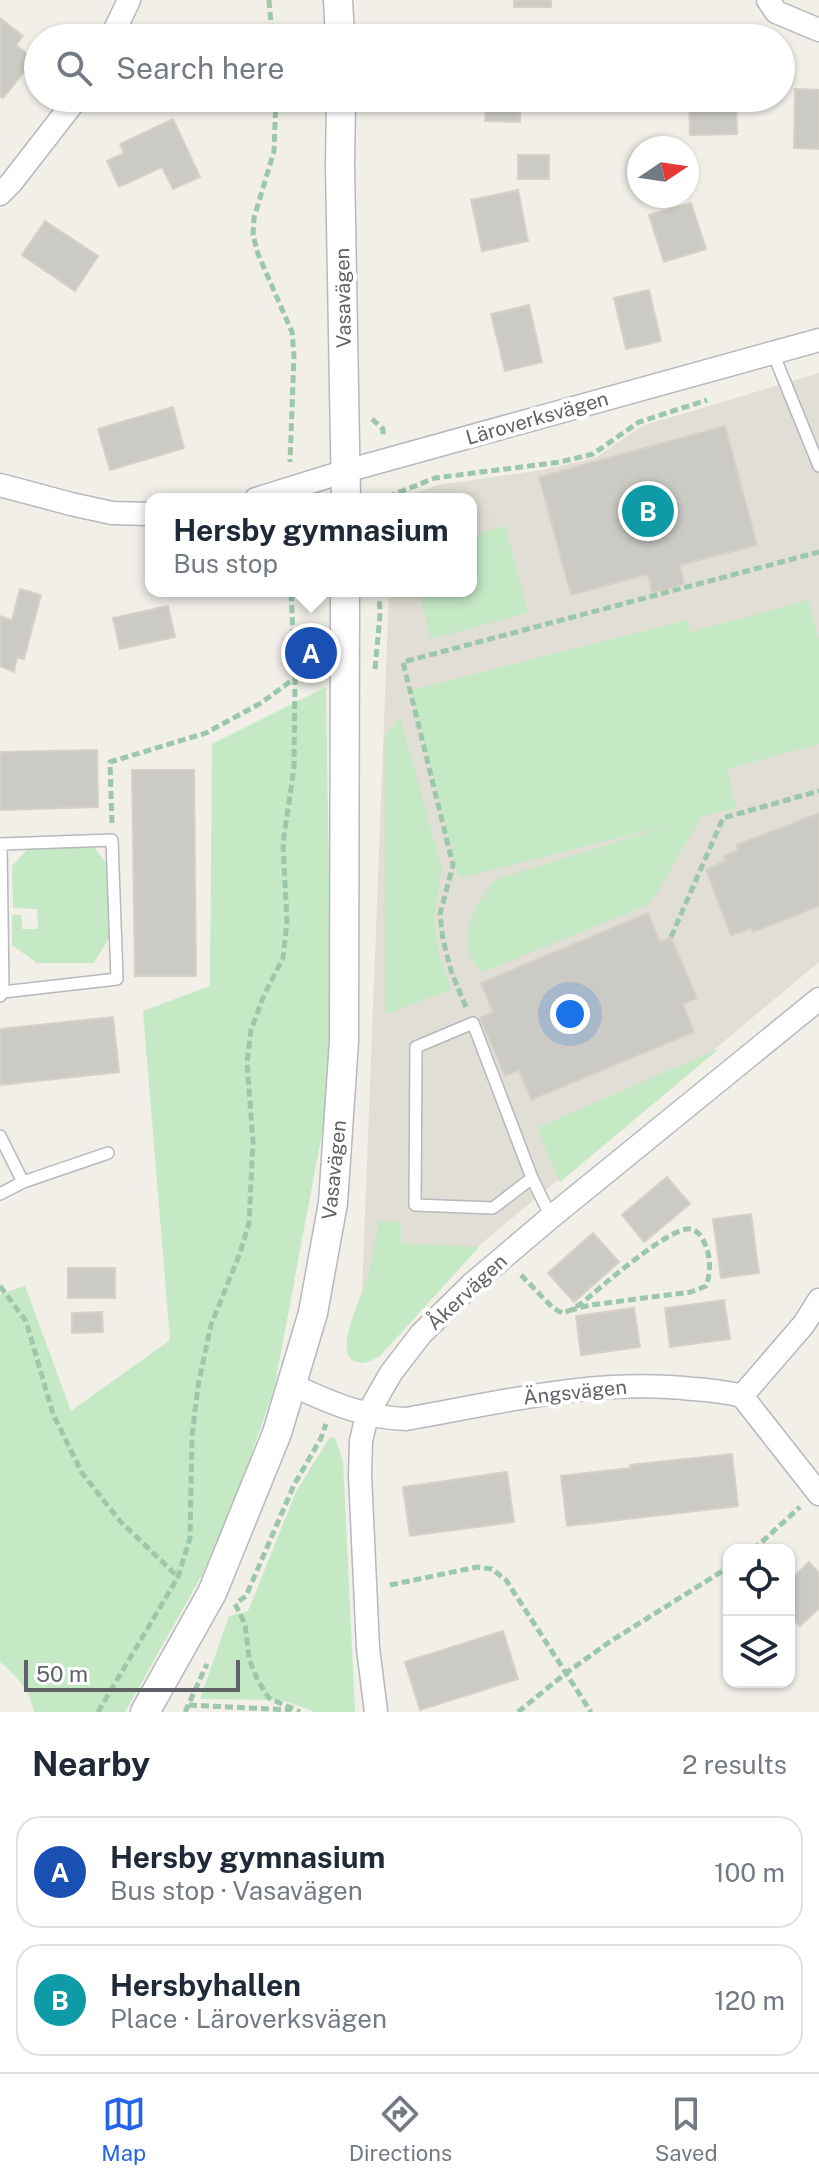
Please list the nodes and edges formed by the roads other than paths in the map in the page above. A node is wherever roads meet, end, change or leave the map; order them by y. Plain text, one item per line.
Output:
1 (129, 0) edge
2 (338, 0) edge
3 (768, 0) edge
4 (118, 24) edge
5 (339, 24) edge
6 (819, 30) edge
7 (66, 112) edge
8 (341, 112) edge
9 (0, 194) edge
10 (819, 340) edge
11 (773, 353) junction
12 (819, 466) edge
13 (346, 471) junction
14 (0, 485) edge
15 (276, 493) edge
16 (346, 493) edge
17 (145, 514) edge
18 (345, 597) edge
19 (2, 994) edge
20 (819, 999) edge
21 (0, 1136) edge
22 (108, 1153) dead end
23 (532, 1178) junction
24 (23, 1182) junction
25 (0, 1194) edge
26 (551, 1217) junction
27 (819, 1300) edge
28 (292, 1385) junction
29 (736, 1394) junction
30 (367, 1415) junction
31 (818, 1493) edge
32 (145, 1712) edge
33 (376, 1712) edge

1 - 4 street
2 - 5 street
3 - 6 street
7 - 9 street
8 - 13 street, Vasavägen
10 - 11 street, Läroverksvägen
11 - 12 lane
11 - 13 street, Läroverksvägen
13 - 15 street, Läroverksvägen
13 - 16 street, Vasavägen
14 - 17 street
18 - 28 street, Vasavägen
19 - 19 lane
20 - 26 street, Åkervägen
21 - 24 lane
22 - 24 lane
23 - 23 lane
23 - 26 lane
24 - 25 lane
26 - 30 street, Åkervägen
27 - 29 street
28 - 30 street, Ängsvägen
28 - 32 street, Vasavägen
29 - 30 street, Ängsvägen
29 - 31 street
30 - 33 street, Åkervägen

